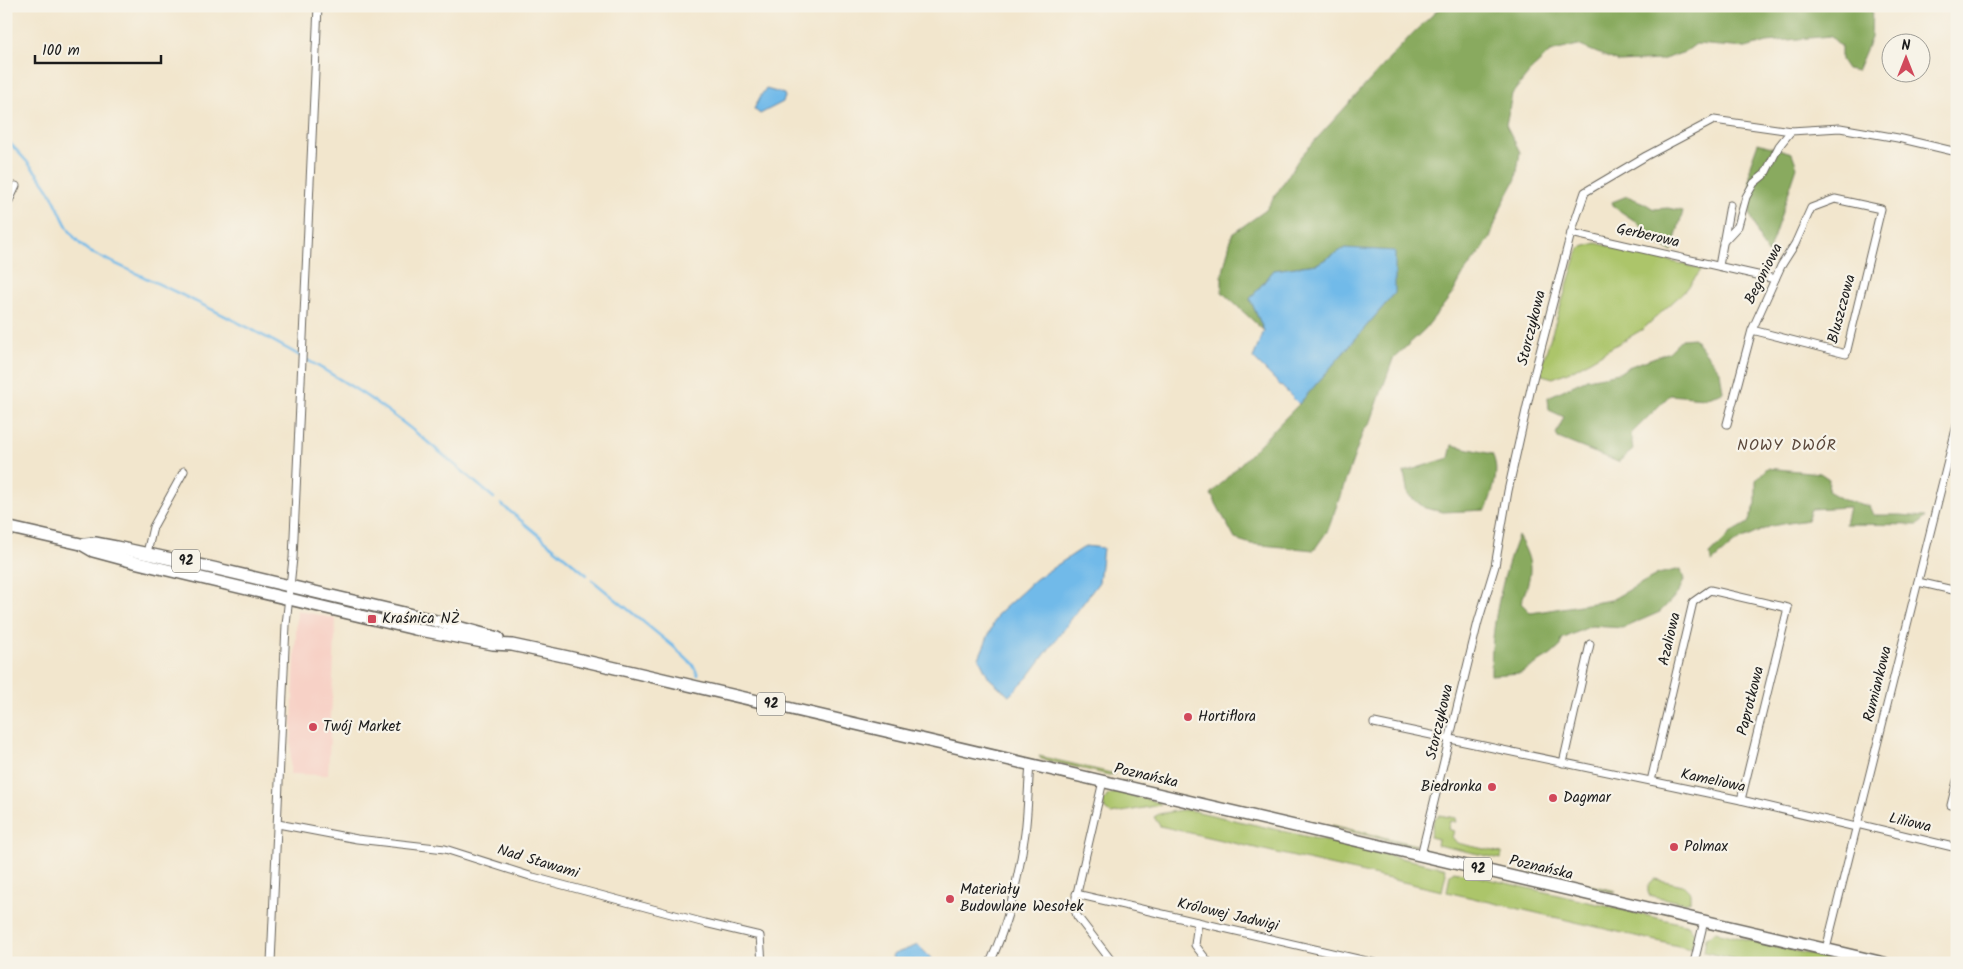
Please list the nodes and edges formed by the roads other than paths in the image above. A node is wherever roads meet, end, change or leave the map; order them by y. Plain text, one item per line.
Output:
1 (318, 6) edge
2 (1791, 131) junction
3 (1957, 152) edge
4 (16, 186) dead end
5 (1730, 205) dead end
6 (6, 207) edge
7 (1881, 209) joint
8 (1571, 233) junction
9 (1723, 242) junction
10 (1719, 266) junction
11 (1775, 280) junction
12 (1752, 330) junction
13 (1727, 424) dead end
14 (1957, 425) edge
15 (184, 471) dead end
16 (6, 527) edge
17 (81, 544) junction
18 (147, 553) junction
19 (1918, 582) junction
20 (289, 586) junction
21 (1957, 591) edge
22 (290, 598) junction
23 (1788, 608) joint
24 (1590, 644) dead end
25 (512, 645) junction
26 (1374, 722) dead end
27 (1451, 738) junction
28 (1563, 763) junction
29 (1030, 764) junction
30 (1103, 781) junction
31 (1651, 781) junction
32 (1957, 781) edge
33 (1741, 800) junction
34 (1957, 807) edge
35 (278, 824) junction
36 (1856, 826) junction
37 (1957, 848) edge
38 (1421, 855) junction
39 (1076, 894) junction
40 (1704, 921) junction
41 (1198, 922) junction
42 (1826, 949) junction
43 (1364, 962) edge
44 (271, 963) edge
45 (762, 963) edge
46 (990, 963) edge
47 (1113, 963) edge
48 (1208, 963) edge
49 (1375, 963) edge
50 (1694, 963) edge
51 (1884, 963) edge

1 - 20 street
2 - 3 street, Storczykowa
2 - 8 street, Storczykowa
2 - 9 street
4 - 6 street
5 - 9 street
7 - 11 street, Begoniowa
7 - 12 street, Bluszczowa
8 - 10 street, Gerberowa
8 - 27 street, Storczykowa
9 - 10 street
10 - 11 street, Gerberowa
11 - 12 street, Begoniowa
12 - 13 street, Begoniowa
14 - 19 street, Rumiankowa
15 - 18 street
16 - 17 main road, 92
17 - 18 main road, 92
17 - 22 main road, 92
18 - 20 main road, 92
19 - 21 street
19 - 36 street, Rumiankowa
20 - 22 street
20 - 25 main road, 92
22 - 25 main road, 92
22 - 35 street
23 - 31 street, Azaliowa
23 - 33 street, Paprotkowa
24 - 28 street
25 - 29 main road, 92
26 - 27 street, Kameliowa
27 - 28 street, Kameliowa
27 - 38 street, Storczykowa
28 - 31 street, Kameliowa
29 - 30 main road, 92
29 - 46 street
30 - 38 main road, Poznańska / 92
30 - 39 street
31 - 33 street, Kameliowa
32 - 34 street
33 - 36 street, Kameliowa
35 - 44 street
35 - 45 street, Nad Stawami
36 - 37 street, Liliowa
36 - 42 street, Rumiankowa
38 - 40 main road, Poznańska / 92
39 - 41 street, Królowej Jadwigi
39 - 47 street
40 - 42 main road, Poznańska / 92
40 - 50 street
41 - 43 street, Królowej Jadwigi
41 - 48 street
42 - 51 main road, Poznańska / 92
43 - 49 street, Królowej Jadwigi

